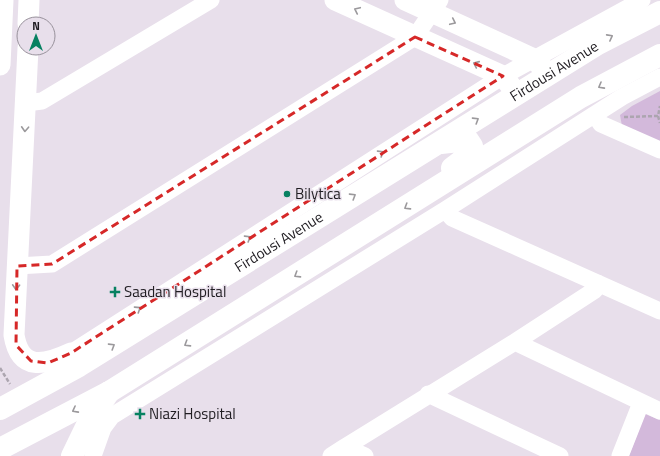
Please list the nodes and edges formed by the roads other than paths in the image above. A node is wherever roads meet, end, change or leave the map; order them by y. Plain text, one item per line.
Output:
1 (3, 0) edge
2 (29, 0) edge
3 (211, 0) edge
4 (335, 0) edge
5 (405, 0) edge
6 (642, 0) edge
7 (436, 6) edge
8 (660, 12) edge
9 (28, 16) edge
10 (415, 37) junction
11 (660, 55) edge
12 (28, 56) edge
13 (0, 65) edge
14 (542, 66) junction
15 (503, 76) junction
16 (660, 77) edge
17 (517, 94) junction
18 (26, 103) junction
19 (595, 115) junction
20 (440, 143) junction
21 (660, 150) edge
22 (430, 193) junction
23 (445, 210) junction
24 (17, 266) junction
25 (598, 284) junction
26 (660, 311) edge
27 (515, 342) junction
28 (75, 359) junction
29 (109, 392) junction
30 (428, 394) junction
31 (641, 403) junction
32 (0, 409) edge
33 (660, 412) edge
34 (345, 447) junction
35 (0, 449) edge
36 (72, 456) edge
37 (93, 456) edge
38 (331, 456) edge
39 (365, 456) edge
40 (560, 456) edge
41 (620, 456) edge

1 - 13 street
2 - 9 street
3 - 18 street
10 -> 4 street
5 - 7 street
6 - 14 street
7 - 10 street
7 -> 14 street
14 -> 8 main road, Firdousi Avenue
15 -> 10 street
10 - 24 street
11 -> 22 main road
12 - 18 street
14 - 15 street
14 - 17 main road, Firdousi Avenue
15 - 17 street
28 -> 15 street
16 - 19 street
20 -> 17 main road, Firdousi Avenue
18 -> 24 street
19 - 21 street
19 - 23 street
20 - 22 main road
28 -> 20 main road, Firdousi Avenue
22 -> 29 main road
23 - 25 street
23 - 37 street
24 -> 28 street
25 - 26 street
25 - 27 street
27 - 30 street
27 - 31 street
28 - 32 main road, Firdousi Avenue
29 -> 35 main road
29 - 36 main road
30 - 34 street
30 - 40 street
31 - 33 street
31 - 41 street
34 - 38 street
34 - 39 street

